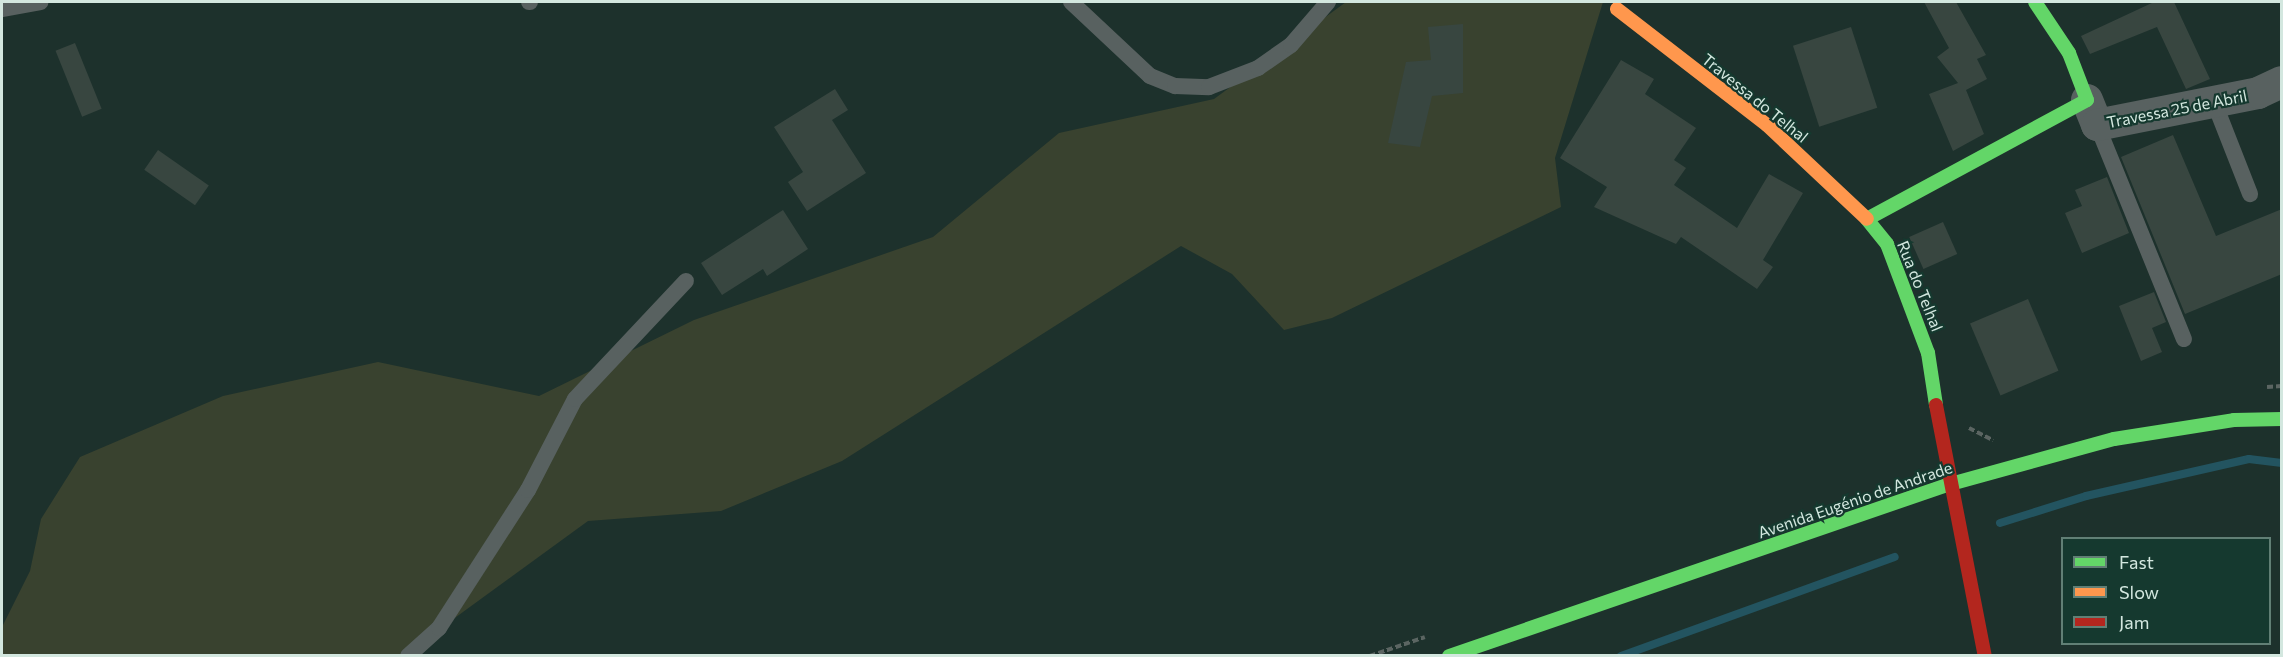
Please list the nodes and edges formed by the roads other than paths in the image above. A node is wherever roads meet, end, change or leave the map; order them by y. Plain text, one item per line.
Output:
1 (40, 2) edge
2 (1071, 2) edge
3 (1328, 2) edge
4 (2035, 2) edge
5 (2, 9) edge
6 (1617, 9) dead end
7 (2282, 82) edge
8 (2214, 102) junction
9 (2092, 113) junction
10 (2250, 194) dead end
11 (1868, 219) junction
12 (686, 281) dead end
13 (2184, 339) dead end
14 (2282, 418) edge
15 (1947, 485) junction
16 (408, 656) edge
17 (1449, 656) edge
18 (1985, 656) edge

1 - 5 lane
2 - 3 lane
4 - 9 street
6 - 11 street, Travessa do Telhal
7 - 8 street, Travessa 25 de Abril
8 - 9 street, Travessa 25 de Abril
8 - 10 lane
9 - 11 street
9 - 13 lane
11 - 15 street, Rua do Telhal
12 - 16 lane
14 - 15 street, Avenida Eugénio de Andrade
15 - 17 street, Avenida Eugénio de Andrade
15 - 18 street, Rua do Telhal

